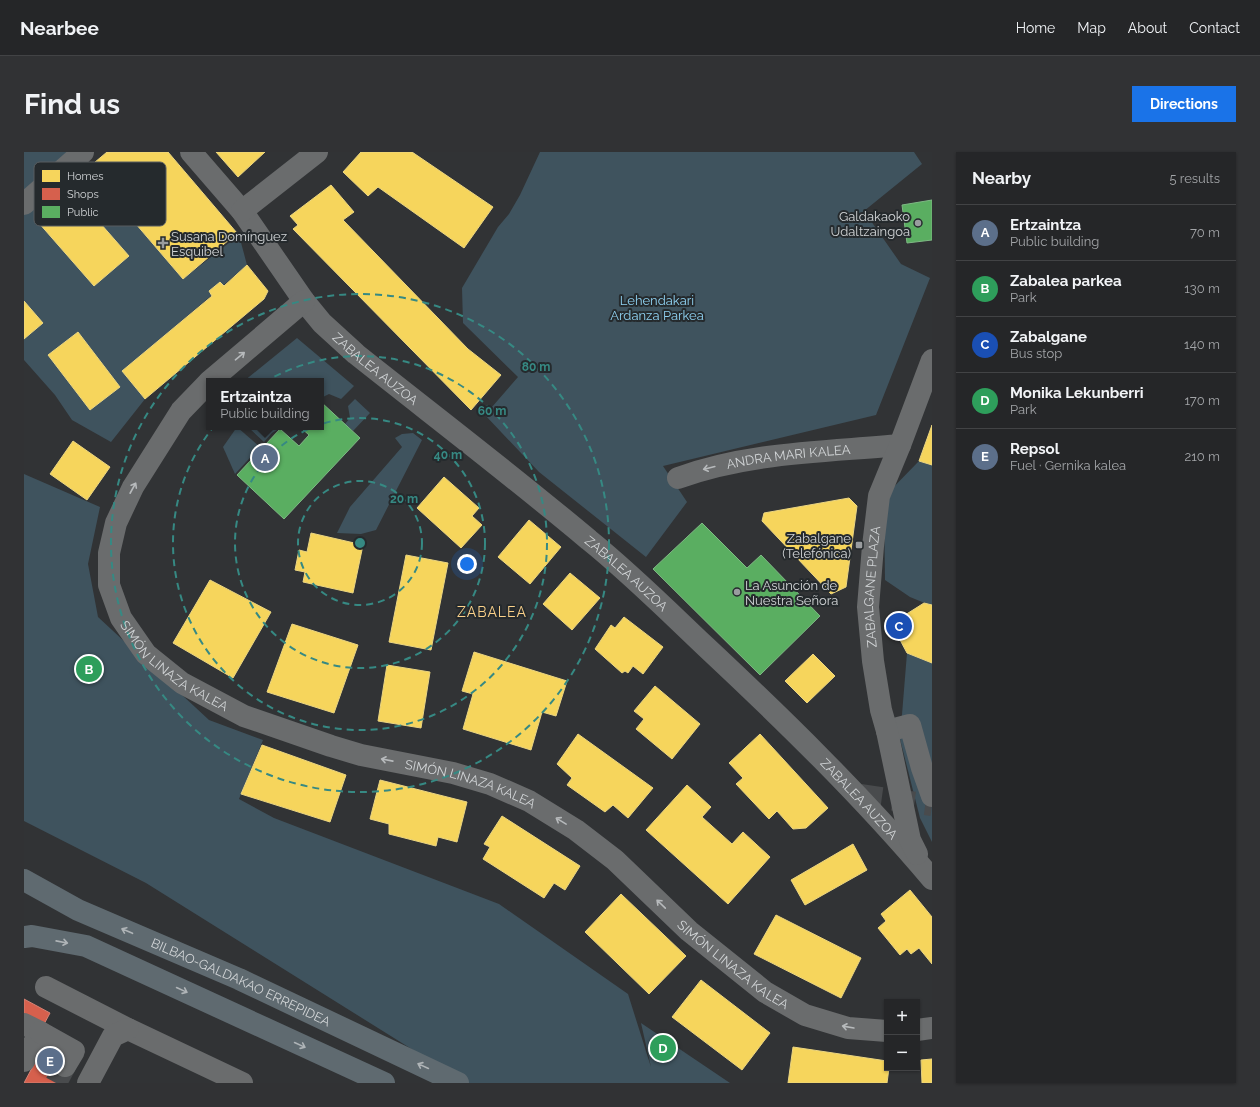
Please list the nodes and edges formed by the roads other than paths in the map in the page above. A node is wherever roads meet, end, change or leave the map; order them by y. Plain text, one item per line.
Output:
1 (83, 152) edge
2 (191, 152) edge
3 (308, 154) edge
4 (72, 162) edge
5 (34, 195) edge
6 (24, 204) edge
7 (242, 211) junction
8 (304, 301) junction
9 (932, 360) edge
10 (215, 378) edge
11 (206, 386) edge
12 (900, 445) junction
13 (678, 478) dead end
14 (887, 731) junction
15 (932, 796) edge
16 (928, 875) edge
17 (24, 880) edge
18 (24, 936) edge
19 (46, 987) dead end
20 (32, 1028) edge
21 (932, 1028) edge
22 (128, 1029) junction
23 (920, 1030) edge
24 (884, 1031) edge
25 (24, 1061) edge
26 (65, 1066) tunnel mouth
27 (88, 1083) edge
28 (242, 1083) edge
29 (384, 1083) edge
30 (458, 1083) edge

1 - 4 street
2 - 7 street, ZABALEA AUZOA
3 - 7 street
5 - 6 street
7 - 8 street, ZABALEA AUZOA
10 -> 8 street
8 - 16 street, ZABALEA AUZOA
9 - 12 street, ZABALGANE PLAZA
24 -> 11 street, SIMÓN LINAZA KALEA
12 -> 13 street, ANDRA MARI KALEA
12 - 14 street, ZABALGANE PLAZA
14 - 15 street
14 - 16 street, ZABALGANE PLAZA
30 -> 17 highway, BILBAO-GALDAKAO ERREPIDEA
18 -> 29 highway
19 - 22 street
20 - 25 street
20 - 26 street
21 - 23 street
22 - 27 street
22 - 28 street

